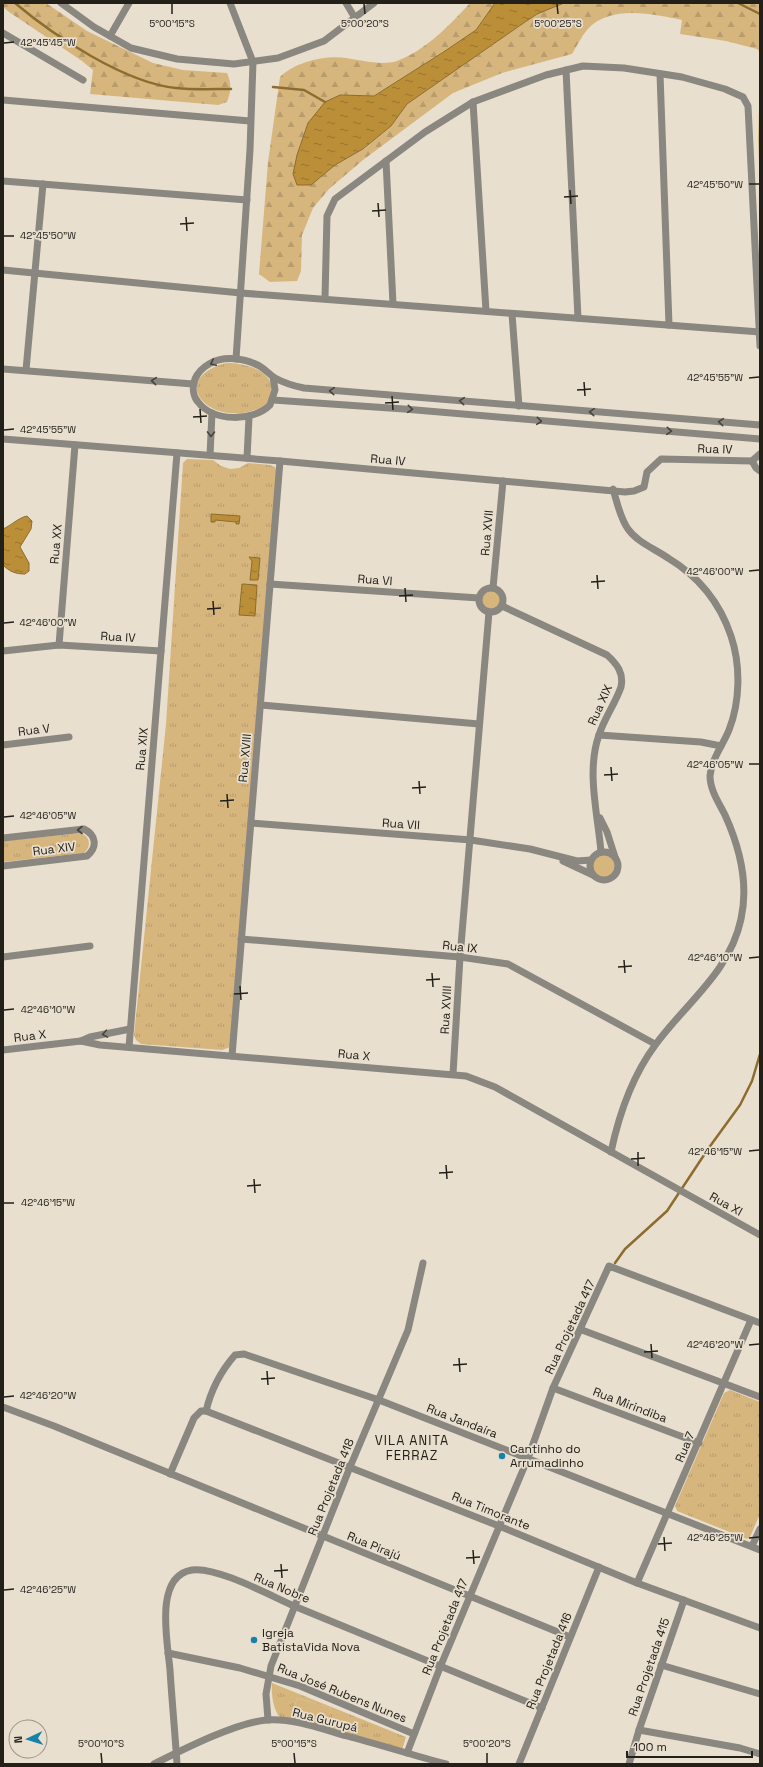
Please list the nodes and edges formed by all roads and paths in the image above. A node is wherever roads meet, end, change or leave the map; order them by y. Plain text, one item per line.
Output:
1 (61, 3) edge
2 (129, 3) edge
3 (230, 3) edge
4 (346, 3) edge
5 (374, 3) edge
6 (355, 18) junction
7 (3, 36) edge
8 (110, 36) junction
9 (253, 62) junction
10 (566, 70) junction
11 (660, 74) junction
12 (83, 80) dead end
13 (3, 100) edge
14 (473, 102) junction
15 (250, 121) junction
16 (386, 161) junction
17 (3, 181) edge
18 (43, 184) junction
19 (247, 200) junction
20 (3, 270) edge
21 (35, 273) junction
22 (241, 292) junction
23 (325, 298) junction
24 (393, 304) junction
25 (486, 311) junction
26 (512, 314) junction
27 (578, 318) junction
28 (669, 326) junction
29 (760, 332) edge
30 (760, 346) edge
31 (236, 359) junction
32 (3, 368) edge
33 (26, 370) junction
34 (273, 377) junction
35 (193, 384) junction
36 (273, 400) junction
37 (519, 406) junction
38 (212, 413) junction
39 (249, 417) junction
40 (756, 425) edge
41 (752, 438) junction
42 (3, 439) edge
43 (760, 439) edge
44 (75, 446) junction
45 (177, 453) junction
46 (760, 454) edge
47 (210, 455) junction
48 (247, 458) junction
49 (280, 461) junction
50 (752, 461) junction
51 (760, 471) edge
52 (504, 481) junction
53 (613, 489) junction
54 (270, 584) junction
55 (493, 588) junction
56 (479, 598) junction
57 (502, 606) junction
58 (489, 612) junction
59 (59, 645) junction
60 (3, 651) edge
61 (161, 651) junction
62 (260, 705) junction
63 (479, 724) junction
64 (599, 735) junction
65 (69, 737) dead end
66 (3, 745) edge
67 (721, 746) junction
68 (598, 813) junction
69 (251, 823) junction
70 (3, 838) edge
71 (471, 840) junction
72 (601, 852) junction
73 (548, 854) junction
74 (616, 858) junction
75 (591, 860) junction
76 (3, 866) edge
77 (593, 875) junction
78 (242, 939) junction
79 (90, 946) dead end
80 (3, 957) edge
81 (460, 957) junction
82 (130, 1029) junction
83 (81, 1041) junction
84 (655, 1044) junction
85 (129, 1047) junction
86 (3, 1050) edge
87 (232, 1056) junction
88 (453, 1074) junction
89 (611, 1152) junction
90 (679, 1190) joint
91 (759, 1232) edge
92 (423, 1263) dead end
93 (751, 1320) junction
94 (760, 1323) edge
95 (582, 1330) junction
96 (723, 1384) junction
97 (553, 1388) junction
98 (760, 1397) edge
99 (379, 1400) junction
100 (3, 1407) edge
101 (206, 1411) junction
102 (699, 1443) junction
103 (528, 1458) junction
104 (350, 1467) junction
105 (170, 1474) junction
106 (669, 1513) junction
107 (499, 1526) junction
108 (760, 1529) edge
109 (322, 1537) junction
110 (752, 1546) junction
111 (760, 1550) edge
112 (599, 1567) junction
113 (637, 1583) junction
114 (470, 1596) junction
115 (684, 1600) junction
116 (294, 1606) junction
117 (760, 1628) edge
118 (570, 1637) junction
119 (168, 1653) junction
120 (441, 1665) junction
121 (661, 1665) junction
122 (268, 1675) junction
123 (760, 1694) edge
124 (542, 1708) junction
125 (268, 1720) junction
126 (639, 1730) junction
127 (414, 1734) junction
128 (176, 1752) junction
129 (407, 1753) junction
130 (760, 1754) edge
131 (154, 1764) edge
132 (177, 1764) edge
133 (446, 1764) edge
134 (519, 1764) edge
135 (629, 1764) edge

1 - 8 street
2 - 8 street
3 - 9 street
4 - 6 street
5 - 6 street
6 - 9 street
7 - 12 street
8 - 9 street
9 - 15 street
10 - 11 street
10 - 14 street
10 - 27 street
11 - 28 street
11 - 29 street
13 - 15 street
14 - 16 street
14 - 25 street
15 - 19 street
16 - 23 street
16 - 24 street
17 - 18 street
18 - 19 street
18 - 21 street
19 - 22 street
20 - 21 street
21 - 22 street
21 - 33 street
22 - 23 street
22 - 31 street
23 - 24 street
24 - 25 street
25 - 26 street
26 - 27 street
26 - 37 street
27 - 28 street
28 - 29 street
29 - 30 street
31 - 34 street
31 -> 35 street
32 - 33 street
35 -> 33 street
34 - 36 street
37 -> 34 street
35 - 38 street
36 - 39 street
36 -> 41 street
40 -> 37 street
38 - 39 street
38 -> 47 street
39 - 48 street
40 - 41 street
41 - 43 street
42 - 44 street, Rua IV
44 - 45 street, Rua IV
44 - 59 street, Rua XX
45 - 47 street, Rua IV
45 - 61 street, Rua XIX
46 - 50 street
47 - 48 street, Rua IV
48 - 49 street, Rua IV
49 - 52 street, Rua IV
49 - 54 street, Rua XVIII
50 - 51 street
50 - 53 street, Rua IV
52 - 53 street, Rua IV
52 - 55 street, Rua XVII
53 - 67 street
54 - 56 street, Rua VI
54 - 62 street, Rua XVIII
55 - 56 street
55 - 57 street
56 - 58 street
57 - 58 street
57 - 64 street, Rua XIX
58 - 63 street, Rua XVIII
59 - 60 street, Rua IV
59 - 61 street, Rua IV
61 - 82 street, Rua XIX
62 - 63 street
62 - 69 street, Rua XVIII
63 - 71 street, Rua XVIII
64 - 67 street
64 - 68 street, Rua XIX
65 - 66 street, Rua V
67 - 84 street
68 - 72 street, Rua XIX
68 - 74 street, Rua XIX
69 - 71 street, Rua VII
69 - 78 street, Rua XVIII
76 -> 70 street, Rua XIV
71 - 73 street, Rua VII
71 - 81 street, Rua XVIII
72 - 74 street
72 - 75 street
73 - 75 street
73 - 77 street
74 - 77 street
75 - 77 street
78 - 81 street, Rua IX
78 - 87 street, Rua XVIII
79 - 80 street
81 - 84 street, Rua IX
81 - 88 street, Rua XVIII
82 -> 83 street
82 - 85 street, Rua XIX
83 - 85 street, Rua X
83 - 86 street, Rua X
84 - 89 street
85 - 87 street, Rua X
87 - 88 street, Rua X
88 - 89 street, Rua X
89 - 90 street, Rua X
90 - 91 street, Rua XI
92 - 99 street, Rua Projetada 418
93 - 94 street
93 - 95 street, Rua Projetada 417
93 - 96 street, Rua 7
95 - 96 street
95 - 97 street, Rua Projetada 417
96 - 98 street
96 - 102 street, Rua 7
97 - 102 street, Rua Mirindiba
97 - 103 street, Rua Projetada 417
99 - 101 street, Rua Jandaíra
99 - 103 street, Rua Jandaíra
99 - 104 street, Rua Projetada 418
100 - 105 street, Rua Pirajú
101 - 104 street, Rua Timorante
101 - 105 street
102 - 106 street, Rua 7
103 - 106 street, Rua Jandaíra
103 - 107 street, Rua Projetada 417
104 - 107 street, Rua Timorante
104 - 109 street, Rua Projetada 418
105 - 109 street, Rua Pirajú
106 - 110 street, Rua Jandaíra
106 - 113 street, Rua 7
107 - 112 street, Rua Timorante
107 - 114 street, Rua Projetada 417
108 - 110 street
109 - 114 street, Rua Pirajú
109 - 116 street, Rua Projetada 418
110 - 111 street, Rua Jandaíra
112 - 113 street, Rua Timorante
112 - 118 street, Rua Projetada 416
113 - 115 street, Rua Timorante
114 - 118 street, Rua Pirajú
114 - 120 street, Rua Projetada 417
115 - 117 street, Rua Timorante
115 - 121 street, Rua Projetada 415
116 - 119 street, Rua Nobre
116 - 120 street, Rua Nobre
116 - 122 street, Rua Projetada 418
118 - 124 street, Rua Projetada 416
119 - 122 street, Rua José Rubens Nunes
119 - 128 street, Rua Nobre
120 - 124 street, Rua Nobre
120 - 127 street, Rua Projetada 417
121 - 123 street
121 - 126 street, Rua Projetada 415
122 - 125 street, Rua Projetada 418
122 - 127 street, Rua José Rubens Nunes
124 - 134 street, Rua Projetada 416
125 - 128 street, Rua Gurupá
125 - 129 street, Rua Gurupá
126 - 130 street
126 - 135 street, Rua Projetada 415
127 - 129 street, Rua Projetada 417
128 - 131 street, Rua Gurupá
128 - 132 street, Rua Nobre
129 - 133 street, Rua Gurupá

